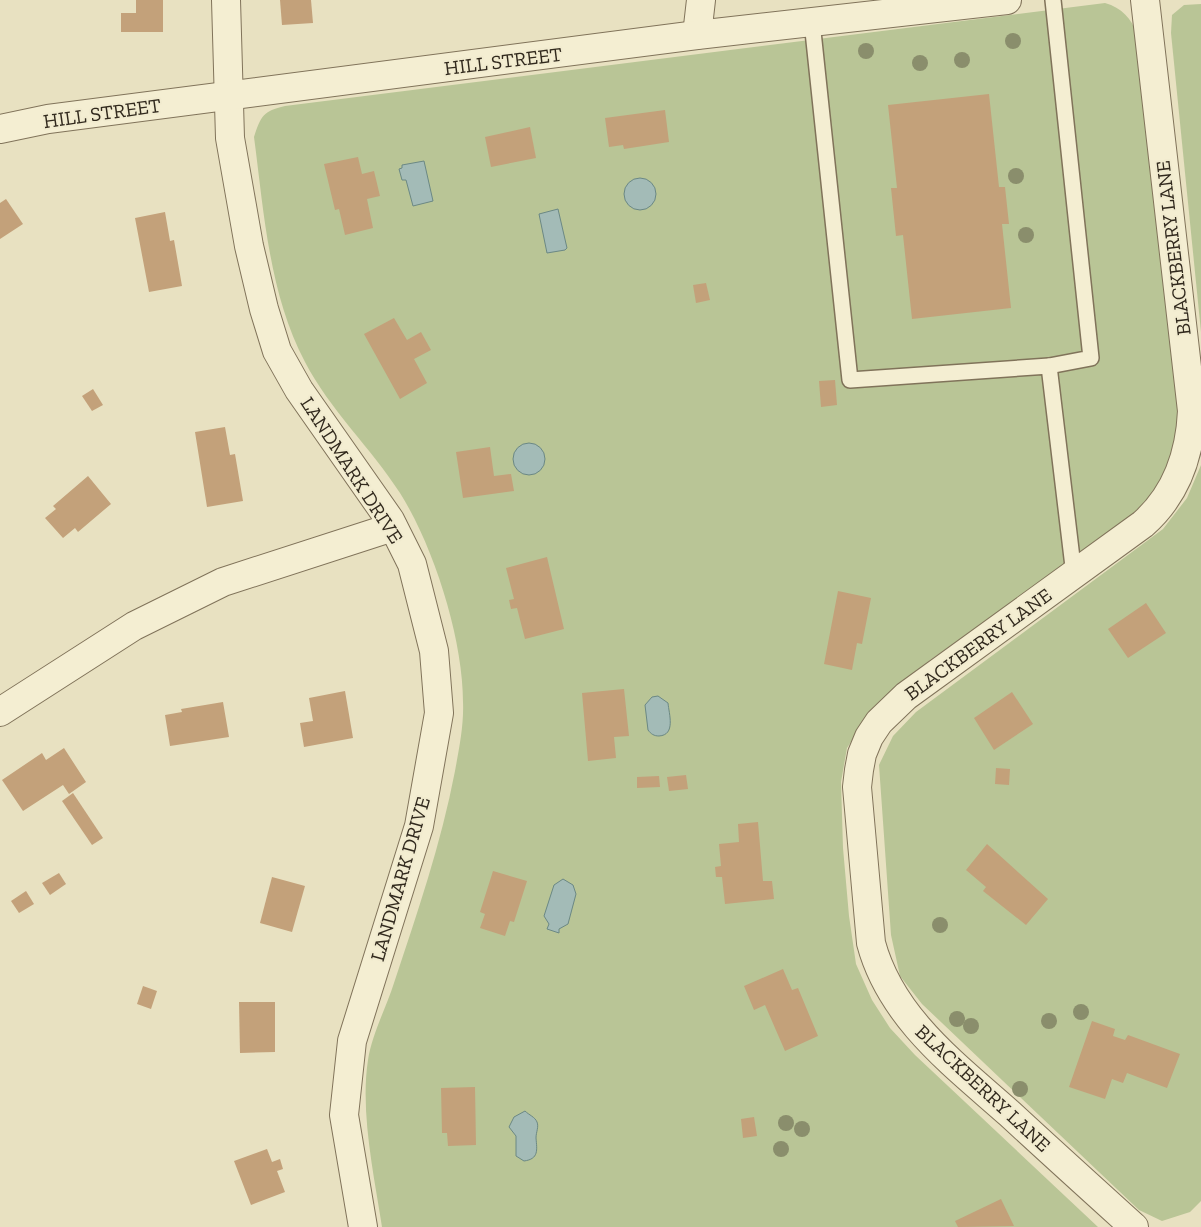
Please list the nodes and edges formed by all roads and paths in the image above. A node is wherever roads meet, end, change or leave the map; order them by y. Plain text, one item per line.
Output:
1 (226, 0) edge
2 (701, 0) edge
3 (1007, 0) edge
4 (1053, 0) edge
5 (1145, 0) edge
6 (812, 22) junction
7 (697, 35) junction
8 (229, 96) junction
9 (0, 129) edge
10 (1049, 366) junction
11 (393, 527) junction
12 (1074, 575) junction
13 (0, 712) edge
14 (363, 1227) edge
15 (1134, 1227) edge

1 - 8 street, LANDMARK DRIVE
2 - 7 street
3 - 6 street, HILL STREET
4 - 10 lane
5 - 12 street, BLACKBERRY LANE
6 - 7 street, HILL STREET
6 - 10 lane
7 - 8 street, HILL STREET
8 - 9 street, HILL STREET
8 - 11 street, LANDMARK DRIVE
10 - 12 lane
11 - 13 street
11 - 14 street, LANDMARK DRIVE
12 - 15 street, BLACKBERRY LANE

